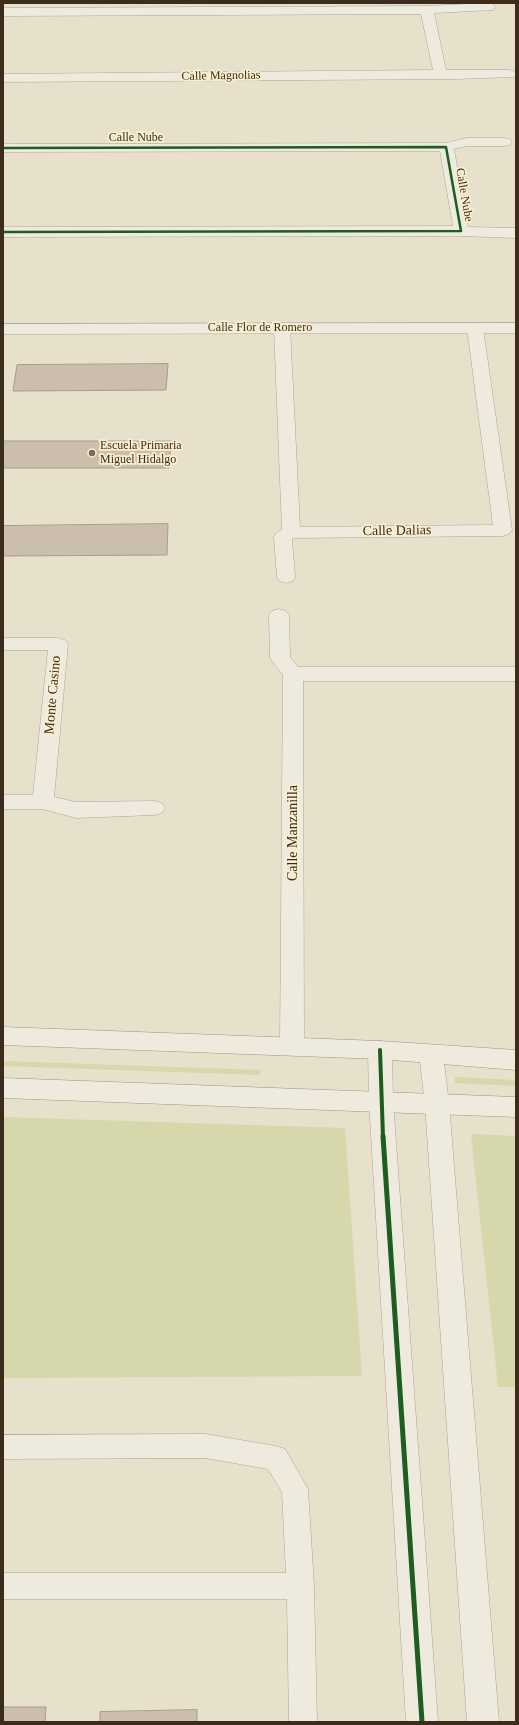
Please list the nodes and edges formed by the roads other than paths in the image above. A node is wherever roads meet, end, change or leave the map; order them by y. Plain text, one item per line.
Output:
1 (489, 7) dead end
2 (427, 10) junction
3 (3, 12) edge
4 (440, 74) junction
5 (509, 74) dead end
6 (3, 78) edge
7 (505, 142) dead end
8 (446, 147) junction
9 (3, 148) edge
10 (461, 231) junction
11 (3, 232) edge
12 (516, 233) edge
13 (282, 328) junction
14 (475, 328) junction
15 (516, 328) edge
16 (3, 329) edge
17 (291, 533) junction
18 (510, 533) edge
19 (286, 577) dead end
20 (279, 615) dead end
21 (3, 644) edge
22 (294, 674) junction
23 (516, 674) edge
24 (3, 802) edge
25 (43, 802) junction
26 (154, 808) dead end
27 (3, 1036) edge
28 (292, 1046) junction
29 (380, 1050) junction
30 (430, 1054) junction
31 (516, 1060) edge
32 (3, 1088) edge
33 (381, 1101) junction
34 (437, 1104) junction
35 (516, 1107) edge
36 (3, 1446) edge
37 (3, 1586) edge
38 (300, 1586) junction
39 (303, 1722) edge
40 (422, 1722) edge
41 (483, 1722) edge

1 - 2 street
2 - 3 street
2 - 4 street
4 - 5 street, Calle Magnolias
4 - 6 street, Calle Magnolias
7 - 8 street, Calle Nube
8 - 9 street, Calle Nube
8 - 10 street, Calle Nube
10 - 11 street, Calle Nube
10 - 12 street, Calle Nube
13 - 14 street, Calle Flor de Romero
13 - 16 street, Calle Flor de Romero
13 - 17 street
14 - 15 street, Calle Flor de Romero
14 - 18 street, Calle Dalias
17 - 18 street, Calle Dalias
17 - 19 street
20 - 22 street
21 - 25 street, Monte Casino
22 - 23 street
22 - 28 street, Calle Manzanilla
24 - 25 street
25 - 26 street
27 - 28 street
28 - 29 street
29 - 30 street
29 - 33 street
30 - 31 street
30 - 34 street
32 - 33 street
33 - 34 street
33 - 40 street
34 - 35 street
34 - 41 street
36 - 38 lane
37 - 38 lane
38 - 39 lane

